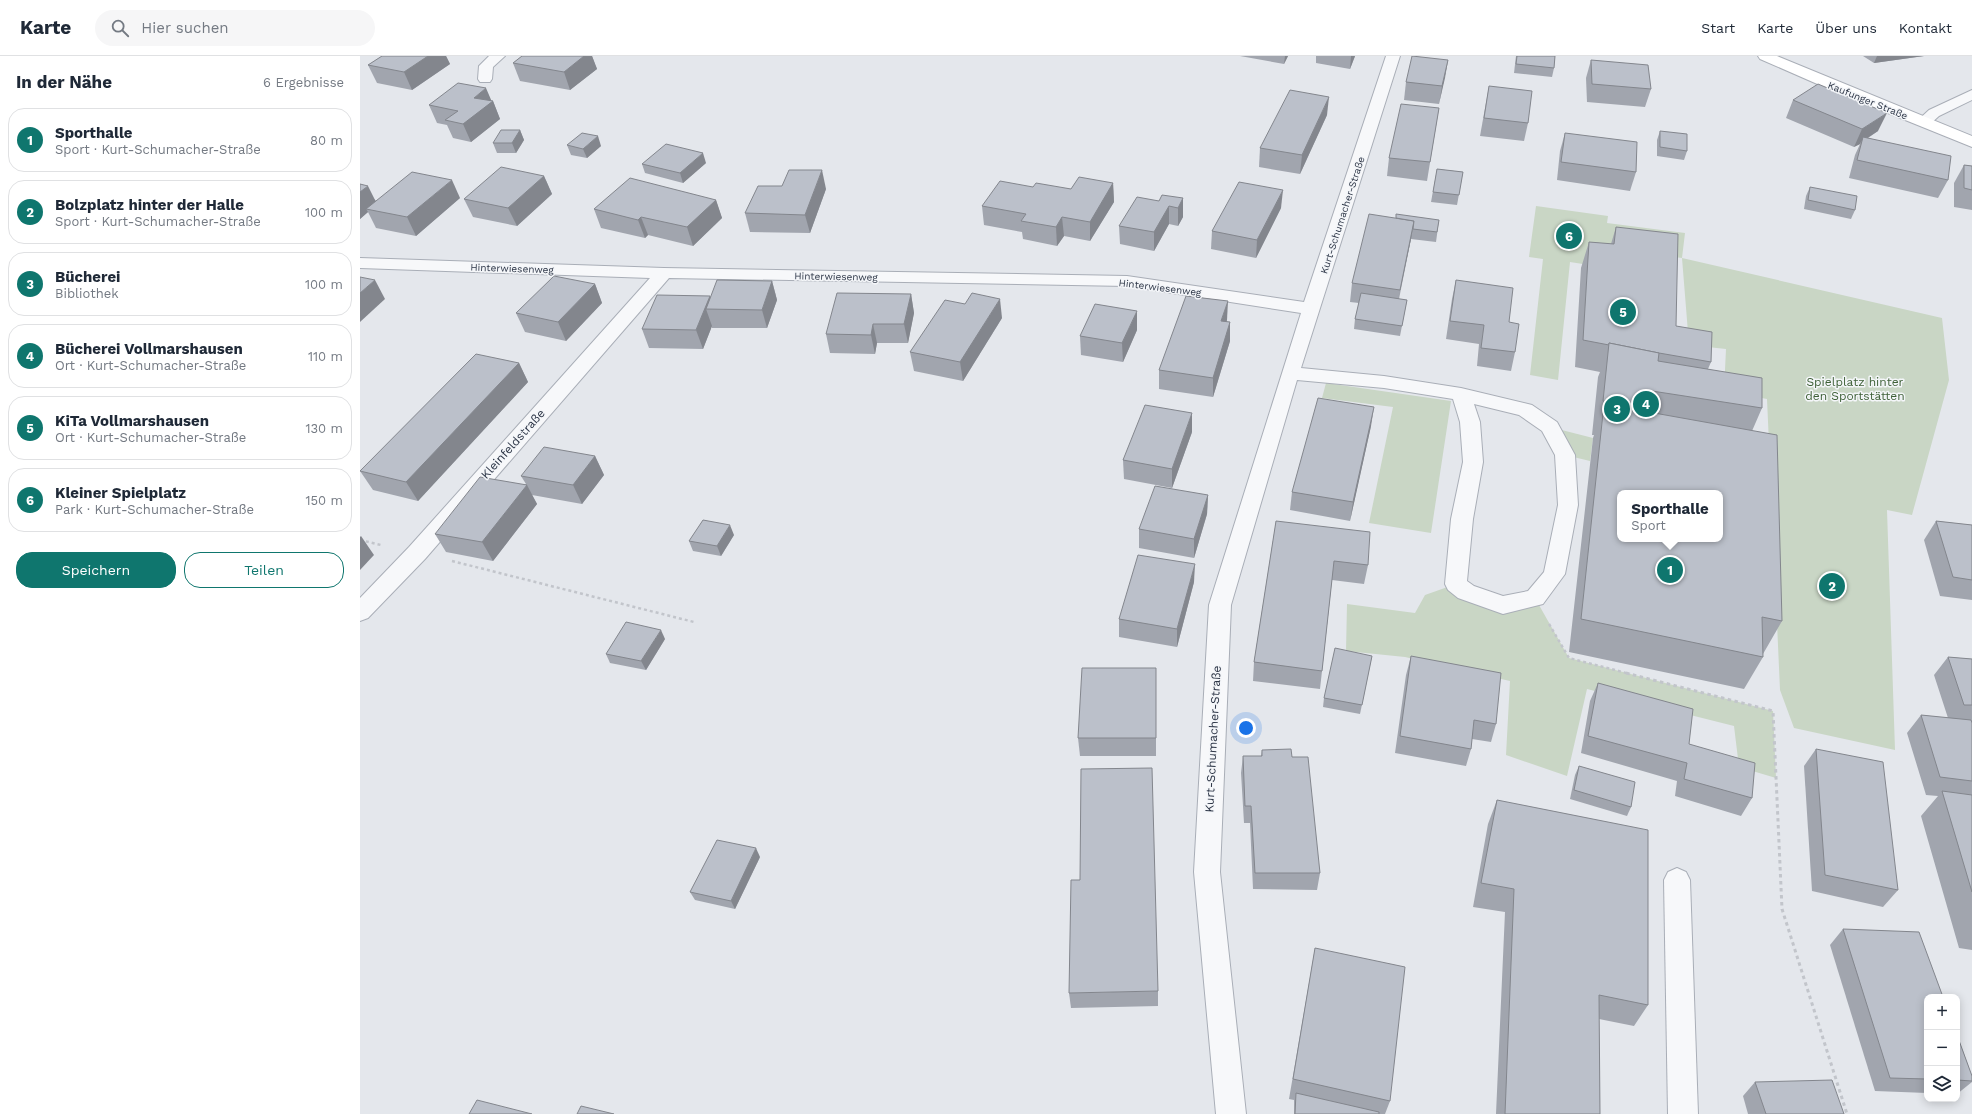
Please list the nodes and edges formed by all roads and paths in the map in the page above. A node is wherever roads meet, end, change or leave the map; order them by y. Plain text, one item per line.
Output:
1 (498, 56) edge
2 (1394, 56) edge
3 (1765, 56) edge
4 (485, 79) dead end
5 (1972, 94) edge
6 (1924, 122) junction
7 (1972, 142) edge
8 (360, 263) edge
9 (664, 273) junction
10 (1311, 309) junction
11 (1290, 373) junction
12 (1461, 394) junction
13 (417, 553) junction
14 (1535, 598) junction
15 (360, 612) edge
16 (694, 622) dead end
17 (1677, 880) dead end
18 (1231, 1114) edge
19 (1683, 1114) edge
20 (1847, 1114) edge

1 - 4 street
2 - 10 street, Kurt-Schumacher-Straße
3 - 6 main road, Kaufunger Straße
5 - 6 street
6 - 7 main road, Kaufunger Straße
8 - 9 street, Hinterwiesenweg
9 - 10 street, Hinterwiesenweg
9 - 13 street, Kleinfeldstraße
10 - 11 street, Kurt-Schumacher-Straße
11 - 12 street
11 - 18 street, Kurt-Schumacher-Straße
12 - 14 street
12 - 14 street
13 - 15 street, Kleinfeldstraße
13 - 16 path
14 - 20 path
17 - 19 street

